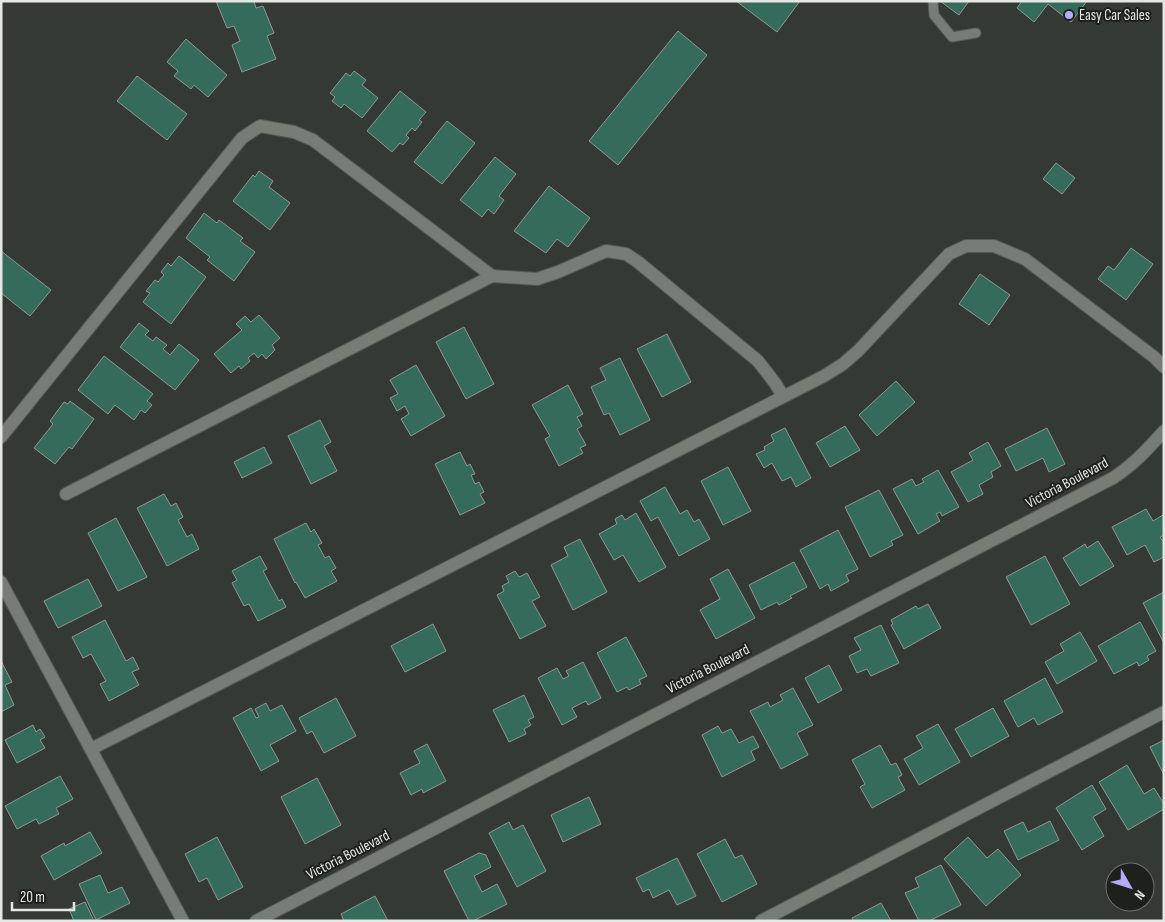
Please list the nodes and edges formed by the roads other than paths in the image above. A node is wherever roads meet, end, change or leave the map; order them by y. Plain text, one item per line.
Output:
1 (933, 1) edge
2 (976, 33) dead end
3 (492, 276) junction
4 (1164, 367) edge
5 (783, 396) junction
6 (1164, 431) edge
7 (1, 437) edge
8 (66, 494) dead end
9 (1, 582) edge
10 (1164, 712) edge
11 (91, 749) junction
12 (183, 921) edge
13 (256, 921) edge
14 (761, 921) edge

1 - 2 lane
3 - 5 street
3 - 7 street
3 - 8 street
4 - 5 street
5 - 11 street
6 - 13 street, Victoria Boulevard
9 - 11 street
10 - 14 street
11 - 12 street

